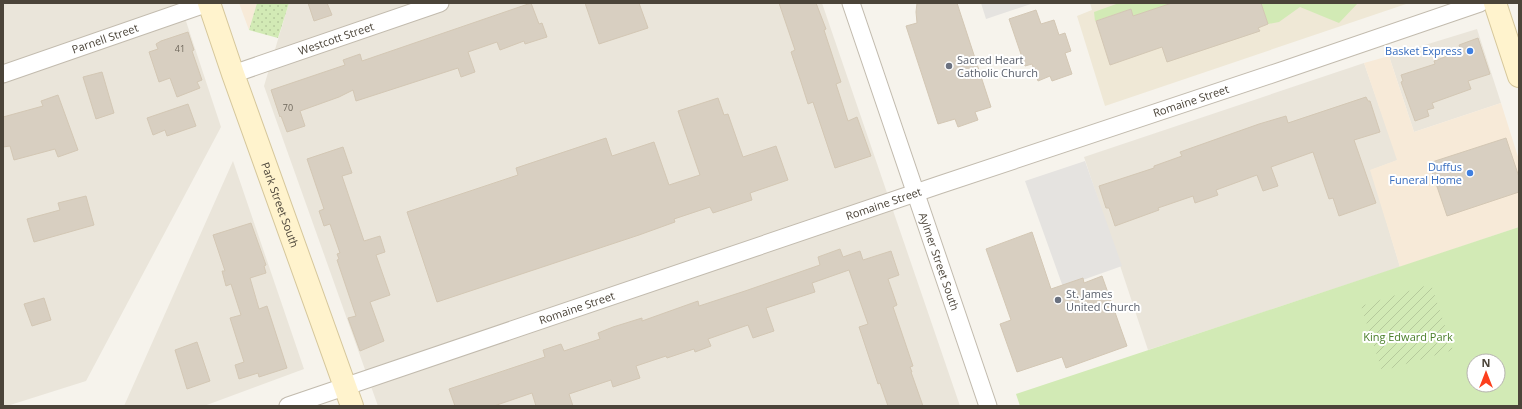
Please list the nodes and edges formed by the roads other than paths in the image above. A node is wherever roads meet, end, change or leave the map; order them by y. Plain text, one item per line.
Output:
1 (209, 3) edge
2 (440, 3) edge
3 (851, 3) edge
4 (1480, 3) edge
5 (1495, 3) edge
6 (3, 74) edge
7 (233, 74) junction
8 (1519, 76) edge
9 (916, 193) junction
10 (349, 396) edge
11 (288, 406) edge
12 (988, 406) edge

1 - 6 street, Parnell Street
1 - 7 main road, Park Street South
2 - 7 street, Westcott Street
3 - 9 street, Aylmer Street South
4 - 9 street, Romaine Street
5 - 8 main road
7 - 10 main road, Park Street South
9 - 10 street, Romaine Street
9 - 12 street, Aylmer Street South
10 - 11 street, Romaine Street

